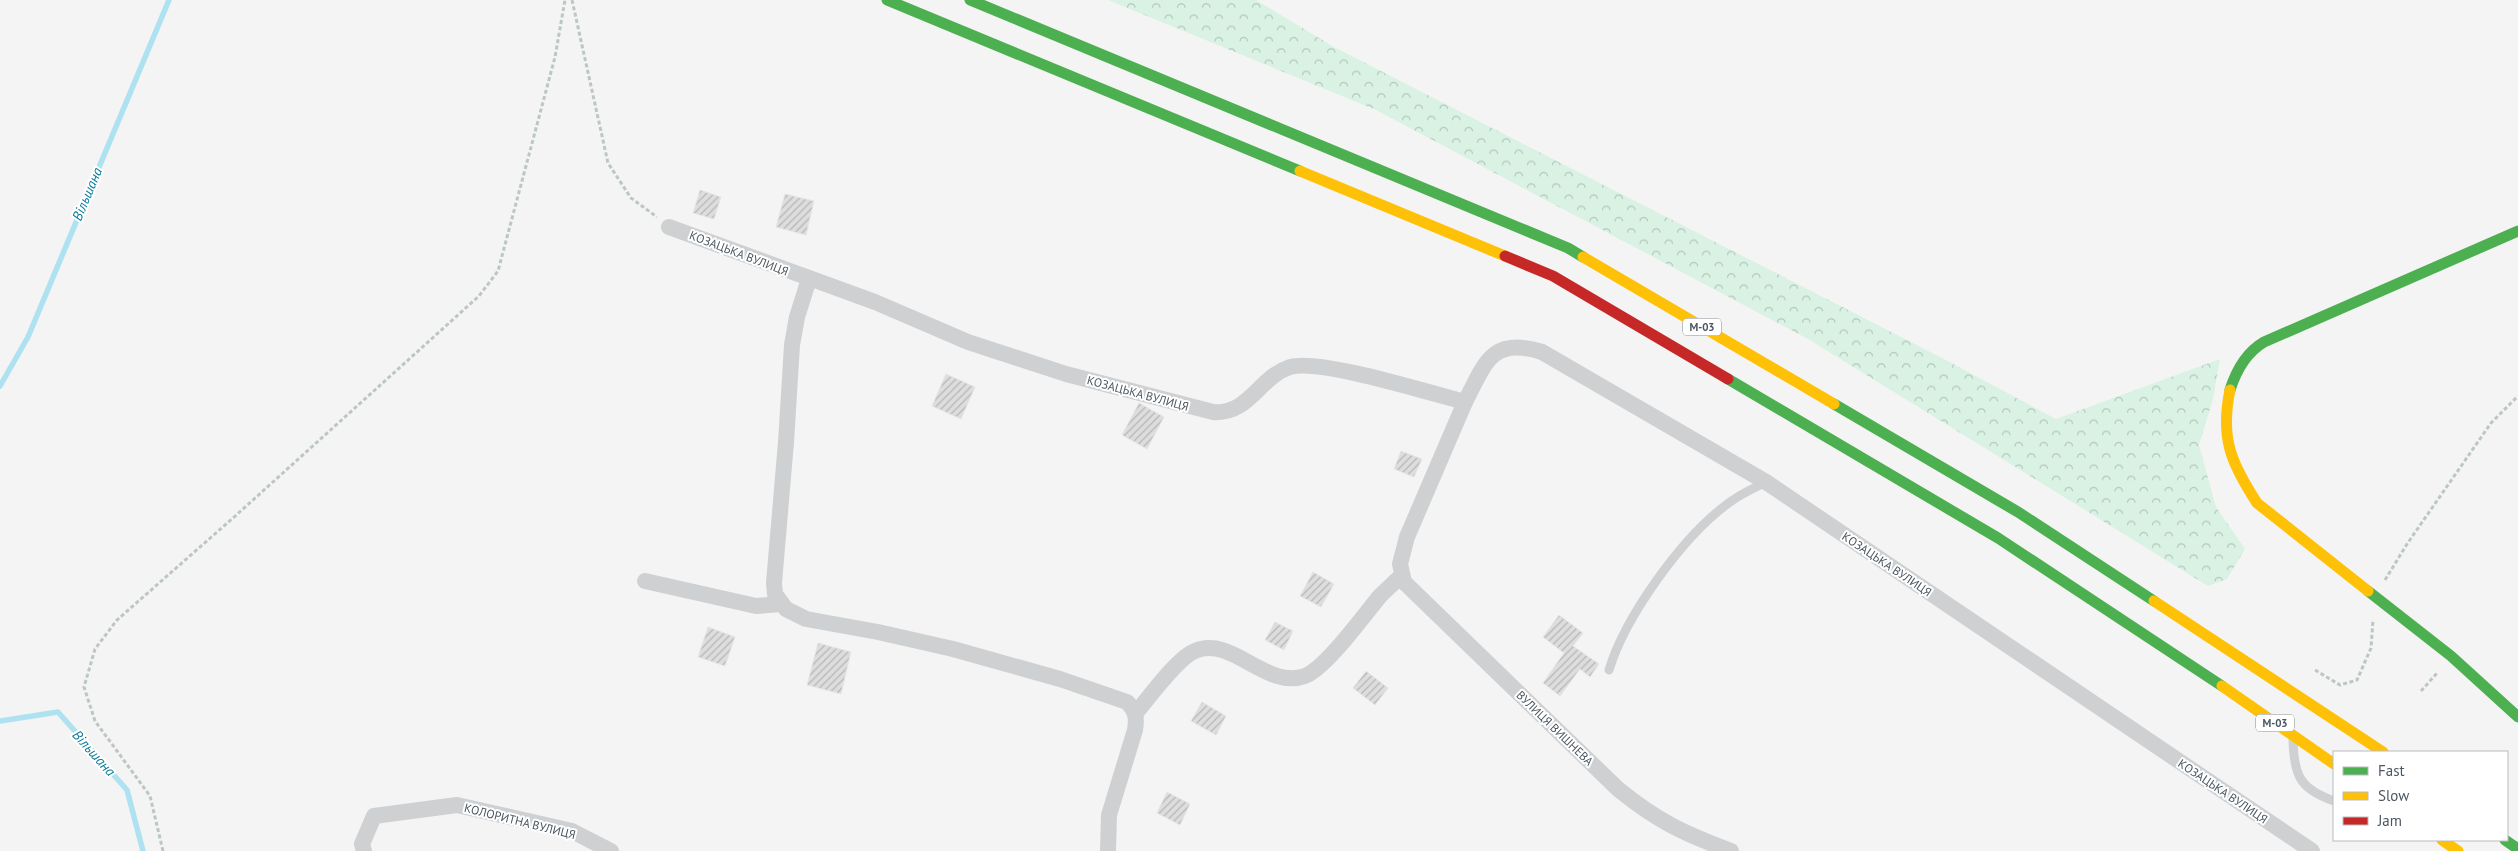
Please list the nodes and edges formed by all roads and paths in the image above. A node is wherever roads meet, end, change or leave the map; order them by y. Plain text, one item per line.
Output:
1 (564, 0) edge
2 (572, 0) edge
3 (887, 0) edge
4 (970, 0) edge
5 (669, 227) joint
6 (2518, 231) edge
7 (809, 279) junction
8 (2518, 396) edge
9 (1464, 402) junction
10 (1766, 482) junction
11 (1402, 575) junction
12 (645, 581) dead end
13 (2374, 597) junction
14 (782, 604) junction
15 (2451, 656) junction
16 (1609, 670) dead end
17 (2315, 670) dead end
18 (2421, 691) dead end
19 (1135, 714) junction
20 (2518, 717) edge
21 (2292, 735) junction
22 (2382, 751) edge
23 (2333, 763) edge
24 (2333, 801) edge
25 (2506, 841) edge
26 (2518, 849) edge
27 (163, 851) edge
28 (364, 851) edge
29 (611, 851) edge
30 (1108, 851) edge
31 (1731, 851) edge
32 (2312, 851) edge

1 - 27 path
2 - 5 path
3 - 21 main road, М-03
4 - 22 main road, М-03
5 - 7 street, КОЗАЦЬКА ВУЛИЦЯ
6 - 13 main road
7 - 9 street, КОЗАЦЬКА ВУЛИЦЯ
7 - 14 street
8 - 13 path
9 - 10 street, КОЗАЦЬКА ВУЛИЦЯ
9 - 11 street, КОЗАЦЬКА ВУЛИЦЯ
10 - 16 lane
10 - 32 street, КОЗАЦЬКА ВУЛИЦЯ
11 - 19 street
11 - 31 street, ВУЛИЦЯ ВИШНЕВА
12 - 14 street
13 - 15 main road
13 - 17 path
14 - 19 street
15 - 18 path
15 - 20 main road
19 - 30 street
21 - 23 main road, М-03
21 - 24 lane
25 - 26 main road
28 - 29 street, КОЛОРИТНА ВУЛИЦЯ

